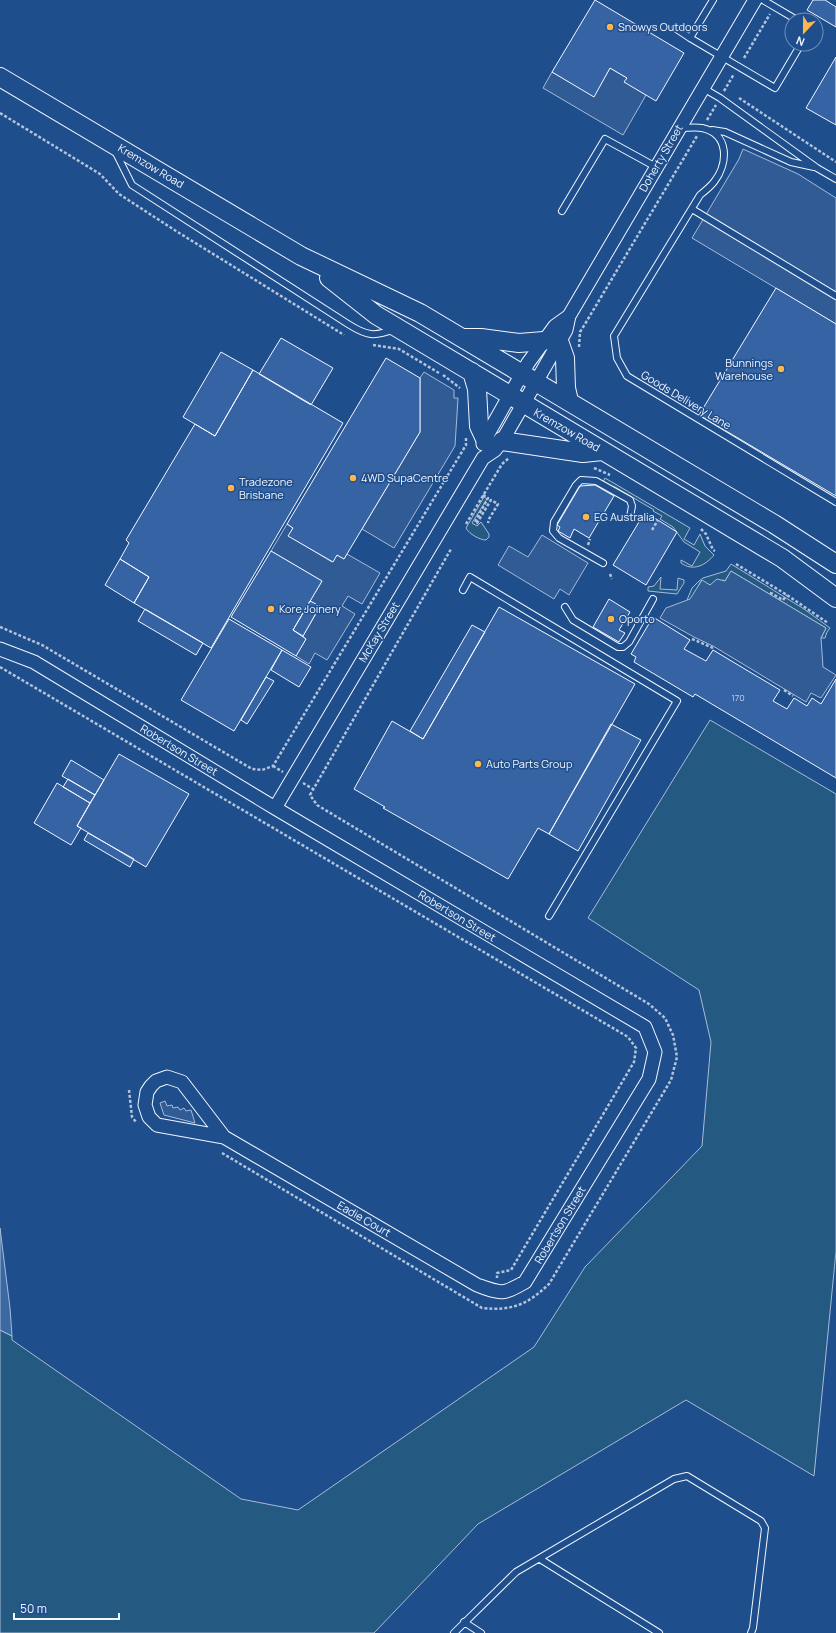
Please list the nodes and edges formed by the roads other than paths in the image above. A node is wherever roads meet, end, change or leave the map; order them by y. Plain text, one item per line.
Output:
1 (713, 0) edge
2 (755, 0) edge
3 (763, 0) edge
4 (784, 13) edge
5 (675, 28) dead end
6 (690, 38) junction
7 (796, 52) edge
8 (721, 56) junction
9 (0, 77) edge
10 (703, 88) junction
11 (679, 128) junction
12 (702, 128) junction
13 (111, 143) junction
14 (656, 168) junction
15 (817, 168) junction
16 (836, 179) edge
17 (692, 209) junction
18 (562, 211) dead end
19 (301, 256) junction
20 (836, 296) edge
21 (398, 328) junction
22 (462, 338) junction
23 (552, 341) junction
24 (472, 372) junction
25 (529, 378) junction
26 (517, 400) junction
27 (569, 401) junction
28 (493, 440) junction
29 (602, 451) junction
30 (836, 502) edge
31 (630, 517) dead end
32 (603, 563) dead end
33 (836, 564) edge
34 (462, 590) dead end
35 (836, 598) edge
36 (653, 599) dead end
37 (564, 607) dead end
38 (0, 649) edge
39 (275, 808) junction
40 (549, 916) dead end
41 (224, 1137) junction
42 (508, 1292) joint
43 (540, 1559) junction
44 (464, 1622) junction
45 (454, 1633) edge
46 (481, 1633) edge
47 (659, 1633) edge
48 (751, 1633) edge

1 - 6 lane
2 - 8 street, Doherty Street
3 - 4 lane
5 - 6 lane
6 - 8 lane
7 - 8 lane
8 - 10 street, Doherty Street
9 - 13 street, Kremzow Road
10 - 11 street, Doherty Street
10 - 15 lane
11 - 12 lane
11 - 14 street, Doherty Street
12 - 15 lane
12 - 17 lane, Goods Delivery Lane
13 - 19 street, Kremzow Road
13 - 21 lane
14 - 18 lane
14 - 23 street, Doherty Street
15 - 16 lane
17 - 20 lane
17 - 30 lane, Goods Delivery Lane
19 - 21 street, Kremzow Road
19 - 22 street, Kremzow Road
21 - 24 street, Kremzow Road
22 - 23 street
22 - 25 street, Kremzow Road
23 - 25 street, Doherty Street
23 - 27 street
24 - 26 street, Kremzow Road
24 - 28 street
25 - 26 street, McKay Street
25 - 27 street, Kremzow Road
26 - 28 street, McKay Street
26 - 29 street, Kremzow Road
27 - 33 street, Kremzow Road
28 - 29 street
28 - 39 street, McKay Street
29 - 35 street, Kremzow Road
31 - 32 lane
34 - 40 lane
36 - 37 lane
38 - 39 street, Robertson Street
39 - 42 street, Robertson Street
41 - 41 street, Eadie Court
41 - 42 street, Eadie Court
43 - 44 lane
43 - 47 lane
43 - 48 lane
44 - 45 lane
44 - 46 lane

